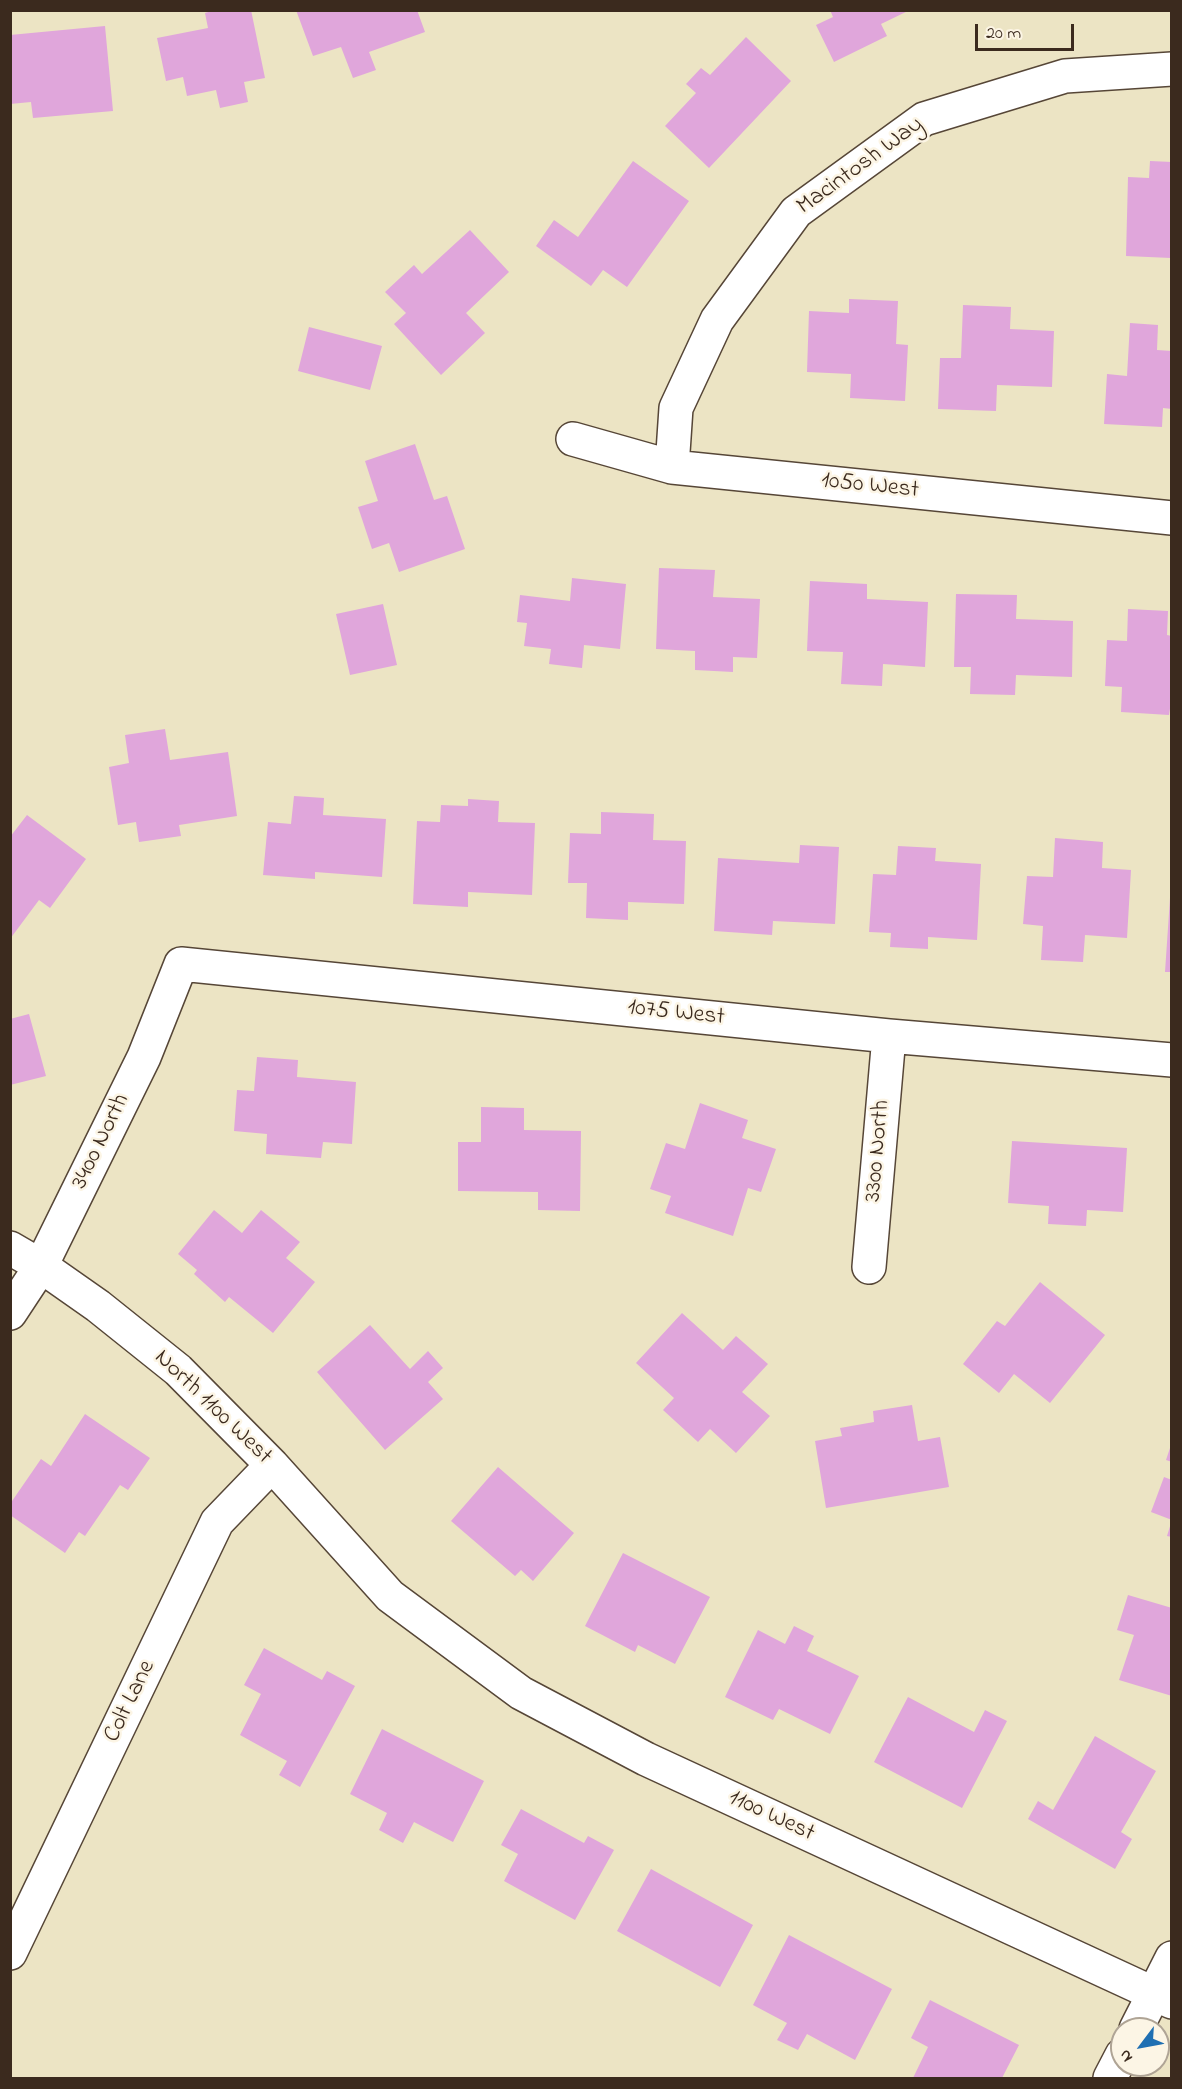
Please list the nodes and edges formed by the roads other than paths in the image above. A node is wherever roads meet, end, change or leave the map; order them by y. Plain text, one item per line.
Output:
1 (1172, 69) edge
2 (573, 439) dead end
3 (672, 467) junction
4 (1172, 518) edge
5 (181, 964) joint
6 (889, 1036) junction
7 (1172, 1060) edge
8 (10, 1248) edge
9 (41, 1266) junction
10 (869, 1267) dead end
11 (10, 1313) edge
12 (272, 1465) junction
13 (390, 1596) joint
14 (10, 1953) edge
15 (1172, 1958) edge
16 (1163, 1998) edge
17 (1146, 2017) edge

1 - 3 street, Macintosh Way
2 - 3 street, 1050 West
3 - 4 street, 1050 West
5 - 6 street, 1075 West
5 - 9 street, 3400 North
6 - 7 street, 1075 West
6 - 10 street, 3300 North
8 - 9 street, North 1100 West
9 - 11 street, 3400 North
9 - 12 street, North 1100 West
12 - 13 street, North 1100 West
12 - 14 street, Colt Lane
13 - 16 street, 1100 West
15 - 16 street
16 - 17 street

